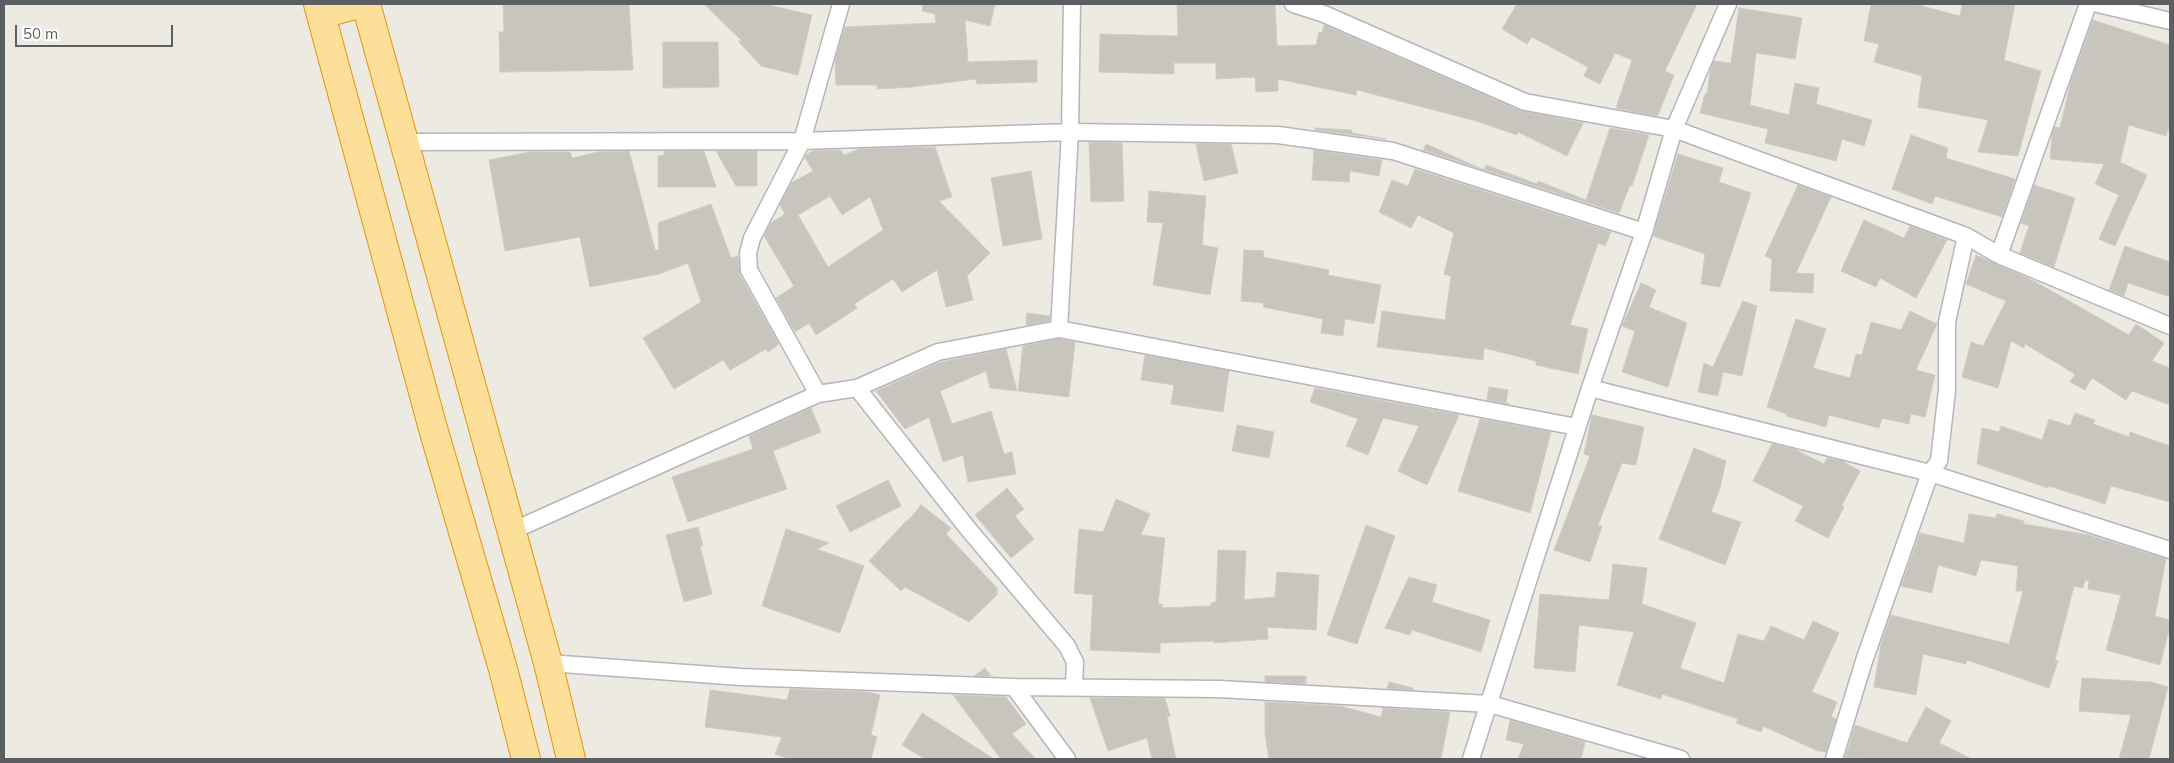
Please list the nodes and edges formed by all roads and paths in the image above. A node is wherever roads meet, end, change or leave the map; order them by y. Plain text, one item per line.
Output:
1 (359, 4) edge
2 (366, 4) edge
3 (841, 4) edge
4 (1072, 4) edge
5 (1293, 4) edge
6 (1728, 4) edge
7 (2088, 4) edge
8 (2108, 5) edge
9 (319, 9) edge
10 (2170, 21) edge
11 (1674, 129) junction
12 (1070, 132) junction
13 (802, 141) junction
14 (404, 142) junction
15 (1644, 232) junction
16 (1966, 236) junction
17 (1999, 255) junction
18 (2170, 326) edge
19 (1059, 329) junction
20 (857, 388) junction
21 (1590, 388) junction
22 (818, 394) junction
23 (1577, 427) junction
24 (1930, 473) junction
25 (512, 531) junction
26 (2170, 550) edge
27 (548, 663) junction
28 (1014, 687) junction
29 (1074, 687) junction
30 (1490, 704) junction
31 (526, 759) edge
32 (571, 759) edge
33 (1067, 759) edge
34 (1471, 759) edge
35 (1681, 759) edge
36 (1834, 759) edge

1 - 9 highway
2 - 14 highway
3 - 13 street
4 - 12 street
5 - 11 street
6 - 11 street
7 - 17 street
8 - 10 street
9 - 31 highway
11 - 15 street
11 - 16 street
12 - 13 street
12 - 15 street
12 - 19 street
13 - 14 street
13 - 22 street
14 - 25 highway
15 - 21 street
16 - 17 street
16 - 24 street
17 - 18 street
19 - 20 street
19 - 23 street
20 - 22 street
20 - 29 street
21 - 23 street
21 - 24 street
22 - 25 street
23 - 30 street
24 - 26 street
24 - 36 street
25 - 27 highway
27 - 28 street
27 - 32 highway
28 - 29 street
28 - 33 street
29 - 30 street
30 - 34 street
30 - 35 street

